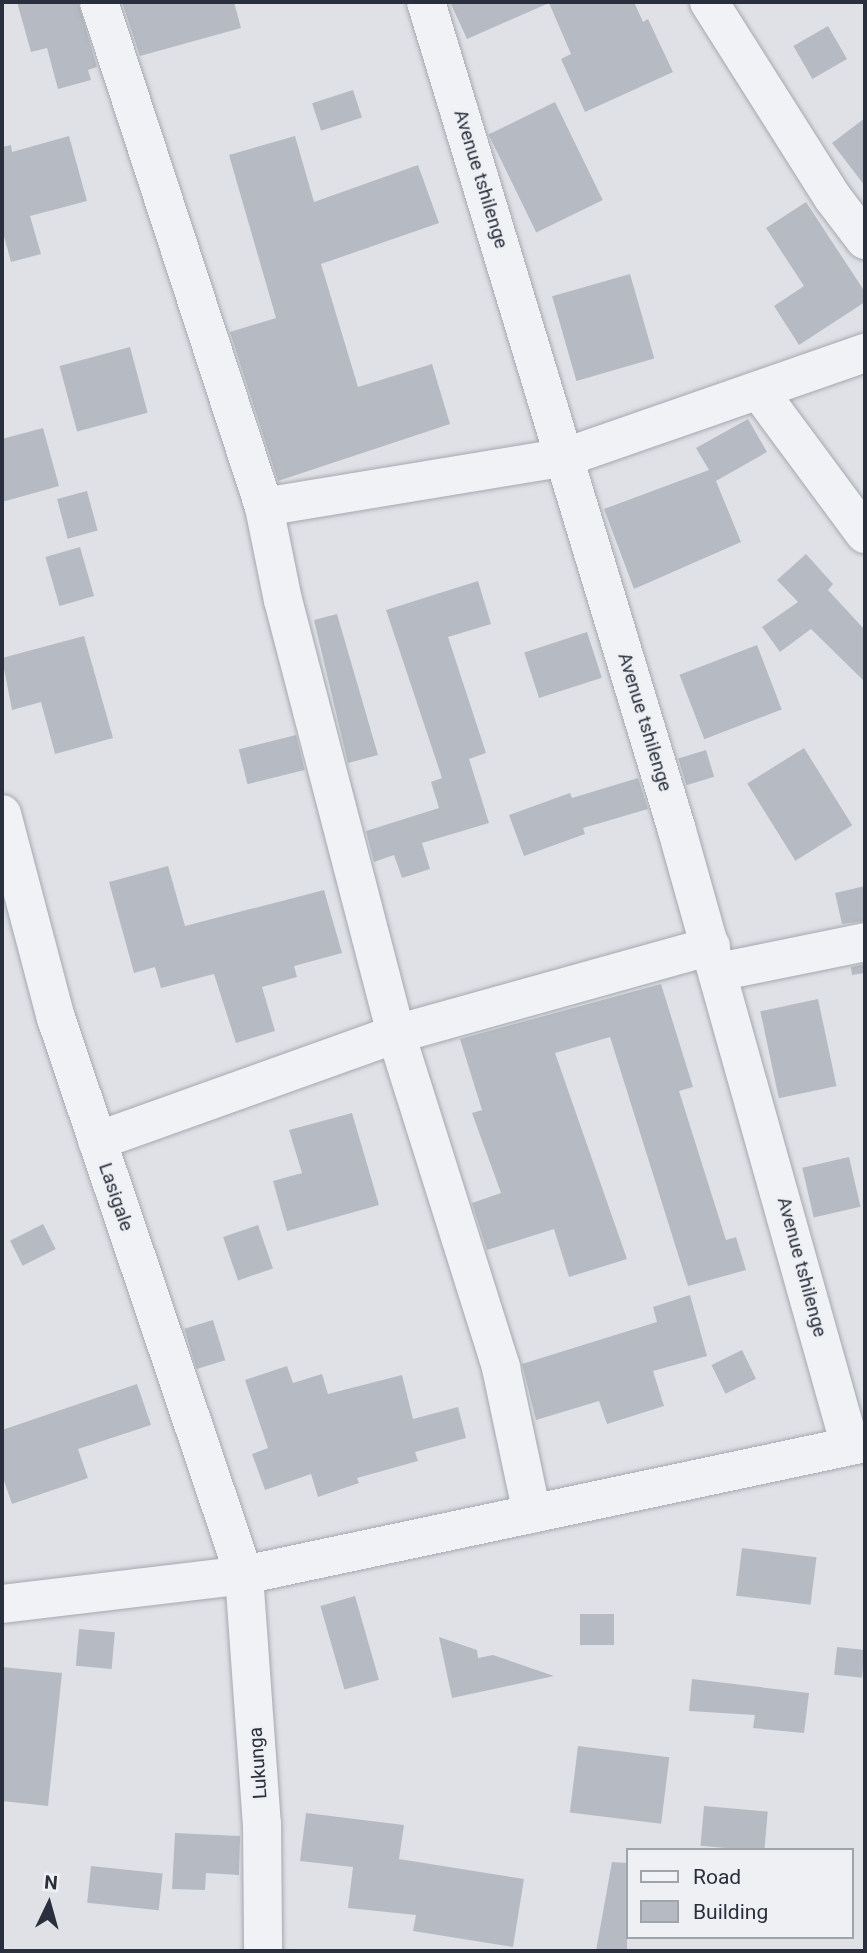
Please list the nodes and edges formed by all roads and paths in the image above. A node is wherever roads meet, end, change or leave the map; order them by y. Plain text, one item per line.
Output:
1 (99, 2) edge
2 (426, 2) edge
3 (709, 2) edge
4 (865, 240) edge
5 (865, 353) edge
6 (759, 391) junction
7 (566, 457) junction
8 (264, 508) junction
9 (865, 534) edge
10 (2, 814) edge
11 (865, 942) edge
12 (715, 959) junction
13 (396, 1034) junction
14 (97, 1141) junction
15 (858, 1445) edge
16 (532, 1514) junction
17 (244, 1575) junction
18 (2, 1604) edge
19 (263, 1951) edge

1 - 8 street
2 - 7 street, Avenue tshilenge
3 - 4 street
5 - 6 street
6 - 7 street
6 - 9 street
7 - 8 street
7 - 12 street, Avenue tshilenge
8 - 13 street
10 - 14 street, Lasigale
11 - 12 street
12 - 13 street
12 - 15 street, Avenue tshilenge
13 - 14 street
13 - 16 street
14 - 17 street, Lasigale
15 - 16 street
16 - 17 street
17 - 18 street
17 - 19 street, Lukunga

